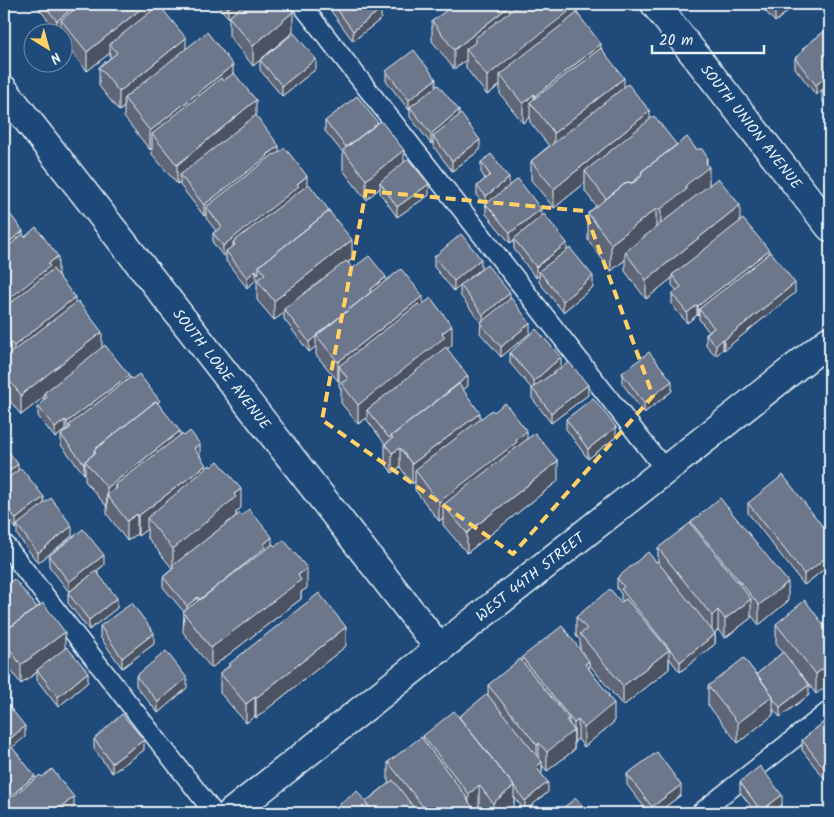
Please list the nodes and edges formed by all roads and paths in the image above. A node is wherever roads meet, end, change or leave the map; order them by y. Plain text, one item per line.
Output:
1 (301, 4) edge
2 (655, 4) edge
3 (4, 90) edge
4 (830, 227) edge
5 (830, 340) edge
6 (666, 471) junction
7 (4, 543) edge
8 (440, 649) junction
9 (830, 710) edge
10 (214, 813) edge
11 (231, 813) edge
12 (700, 813) edge

1 - 6 lane
2 - 4 street, SOUTH UNION AVENUE
3 - 8 street, SOUTH LOWE AVENUE
5 - 6 street, WEST 44TH STREET
6 - 8 street, WEST 44TH STREET
7 - 10 lane
8 - 11 street, WEST 44TH STREET
9 - 12 lane

